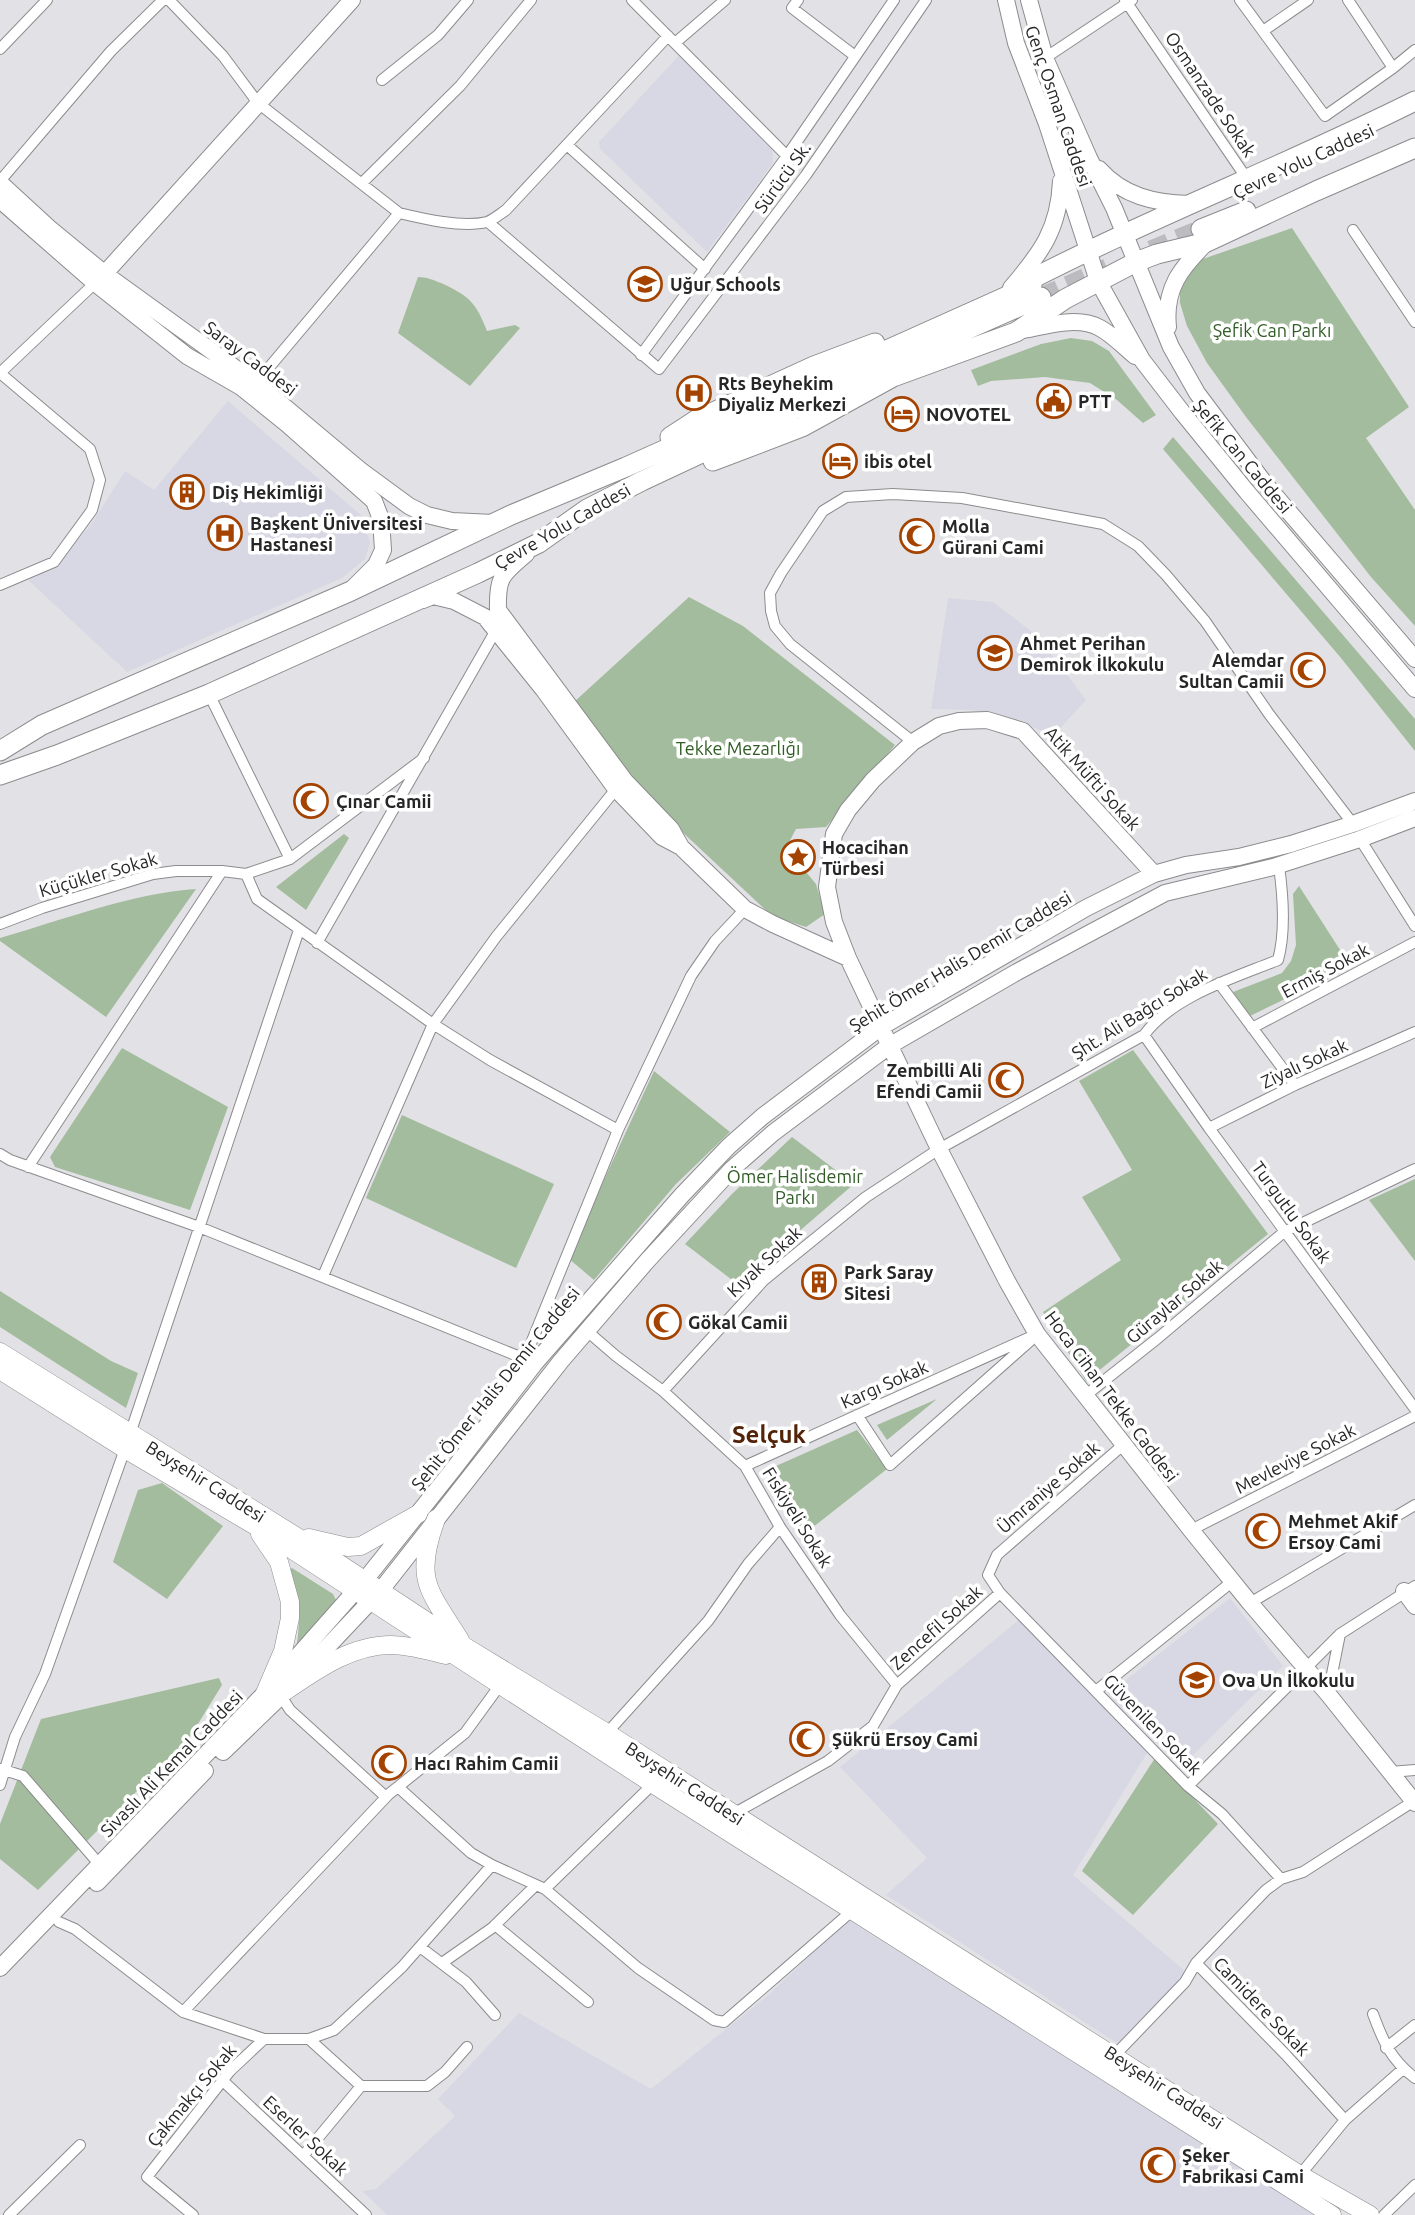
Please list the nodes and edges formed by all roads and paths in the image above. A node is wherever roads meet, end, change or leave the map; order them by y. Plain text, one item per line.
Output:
1 (47, 0) edge
2 (163, 0) edge
3 (352, 0) edge
4 (468, 0) edge
5 (531, 0) edge
6 (632, 0) edge
7 (725, 0) edge
8 (798, 0) edge
9 (894, 0) edge
10 (926, 0) edge
11 (1006, 0) edge
12 (1029, 0) edge
13 (1240, 0) edge
14 (1308, 0) edge
15 (1348, 0) edge
16 (1128, 1) edge
17 (177, 3) edge
18 (1264, 31) junction
19 (672, 40) junction
20 (0, 49) edge
21 (1415, 50) edge
22 (855, 56) junction
23 (1045, 58) junction
24 (1394, 68) junction
25 (382, 80) dead end
26 (1415, 101) edge
27 (258, 103) junction
28 (1415, 111) edge
29 (1415, 142) edge
30 (567, 145) junction
31 (1415, 148) edge
32 (787, 156) junction
33 (1089, 158) junction
34 (1061, 169) junction
35 (1244, 173) dead end
36 (0, 182) edge
37 (362, 183) junction
38 (0, 200) edge
39 (1114, 208) joint
40 (400, 213) junction
41 (488, 222) junction
42 (1199, 222) junction
43 (1078, 224) joint
44 (1353, 230) dead end
45 (1125, 233) junction
46 (1087, 250) junction
47 (1136, 262) junction
48 (705, 268) junction
49 (100, 279) junction
50 (1098, 281) junction
51 (1008, 291) junction
52 (1415, 322) edge
53 (1016, 332) junction
54 (1171, 346) junction
55 (641, 355) junction
56 (1146, 366) junction
57 (0, 373) edge
58 (256, 383) junction
59 (626, 467) junction
60 (587, 509) junction
61 (495, 523) junction
62 (539, 543) junction
63 (0, 584) edge
64 (351, 591) junction
65 (404, 606) junction
66 (496, 630) junction
67 (1415, 659) edge
68 (1415, 689) edge
69 (209, 694) junction
70 (42, 725) junction
71 (0, 740) edge
72 (912, 742) junction
73 (0, 751) edge
74 (57, 755) junction
75 (424, 758) junction
76 (0, 775) edge
77 (0, 786) edge
78 (616, 789) junction
79 (1415, 801) edge
80 (1415, 818) edge
81 (1357, 831) junction
82 (681, 848) junction
83 (290, 859) junction
84 (1279, 866) junction
85 (222, 871) junction
86 (246, 874) junction
87 (1154, 874) junction
88 (746, 908) junction
89 (0, 924) edge
90 (1415, 926) edge
91 (299, 930) junction
92 (1415, 942) edge
93 (317, 943) junction
94 (848, 958) junction
95 (1219, 983) junction
96 (433, 1024) junction
97 (881, 1027) junction
98 (1252, 1028) junction
99 (1415, 1032) edge
100 (1144, 1035) junction
101 (889, 1046) junction
102 (1296, 1084) junction
103 (1209, 1128) junction
104 (618, 1130) junction
105 (939, 1149) junction
106 (0, 1154) edge
107 (28, 1167) junction
108 (1415, 1169) edge
109 (199, 1227) junction
110 (1284, 1232) junction
111 (323, 1276) junction
112 (587, 1331) junction
113 (1037, 1334) junction
114 (0, 1352) edge
115 (530, 1360) junction
116 (0, 1370) edge
117 (663, 1391) junction
118 (1086, 1395) junction
119 (857, 1415) junction
120 (1414, 1416) edge
121 (128, 1442) junction
122 (1123, 1445) junction
123 (745, 1465) junction
124 (1415, 1505) edge
125 (418, 1514) junction
126 (436, 1519) junction
127 (254, 1525) junction
128 (780, 1527) junction
129 (1191, 1530) junction
130 (296, 1537) junction
131 (1233, 1581) junction
132 (360, 1586) junction
133 (1409, 1589) edge
134 (1000, 1593) junction
135 (376, 1596) junction
136 (1250, 1603) junction
137 (1415, 1606) edge
138 (1340, 1634) junction
139 (462, 1652) junction
140 (1307, 1669) junction
141 (500, 1685) junction
142 (897, 1685) junction
143 (1096, 1691) junction
144 (278, 1693) junction
145 (1328, 1694) junction
146 (607, 1733) junction
147 (2, 1769) edge
148 (1415, 1770) edge
149 (1390, 1772) junction
150 (653, 1784) junction
151 (0, 1785) edge
152 (1188, 1786) junction
153 (398, 1787) junction
154 (386, 1797) junction
155 (1414, 1802) edge
156 (733, 1814) junction
157 (100, 1865) junction
158 (492, 1865) junction
159 (1281, 1879) junction
160 (540, 1887) junction
161 (853, 1910) junction
162 (59, 1922) junction
163 (495, 1925) junction
164 (420, 1947) junction
165 (1196, 1963) junction
166 (442, 1964) junction
167 (0, 1968) edge
168 (0, 1983) edge
169 (588, 2002) dead end
170 (183, 2011) junction
171 (1373, 2014) dead end
172 (495, 2015) dead end
173 (1415, 2025) edge
174 (264, 2039) junction
175 (310, 2039) junction
176 (467, 2047) dead end
177 (1386, 2048) junction
178 (1114, 2056) junction
179 (1403, 2069) junction
180 (1415, 2078) edge
181 (222, 2080) junction
182 (361, 2086) junction
183 (1345, 2120) junction
184 (80, 2145) dead end
185 (303, 2156) junction
186 (1300, 2175) junction
187 (1415, 2185) edge
188 (9, 2215) edge
189 (192, 2215) edge
190 (366, 2215) edge
191 (1332, 2215) edge
192 (1370, 2215) edge
193 (1384, 2215) edge

1 - 20 street
2 - 36 street
3 - 27 main road
4 - 25 street
5 - 37 street
6 - 19 street
7 - 19 street
8 - 22 street
9 - 22 street, Sürücü Sk.
10 - 55 street, Sürücü Sk.
11 - 34 main road, Genç Osman Caddesi
12 - 23 main road, Genç Osman Caddesi
13 - 18 street
14 - 18 street
15 - 24 street
16 - 23 street
16 - 35 street, Osmanzade Sokak
17 - 27 street
18 - 24 street
19 - 30 street
19 - 32 street
21 - 24 street
22 - 32 street, Sürücü Sk.
23 - 33 main road, Genç Osman Caddesi
26 - 42 highway
27 - 37 street
27 - 49 main road
28 - 42 highway, Çevre Yolu Caddesi
29 - 42 highway, Çevre Yolu Caddesi
30 - 41 street
30 - 48 street
31 - 42 highway
32 - 48 street, Sürücü Sk.
33 - 39 main road, Genç Osman Caddesi
33 - 42 main road
34 - 43 main road, Genç Osman Caddesi
34 - 51 main road
36 - 49 main road, Saray Caddesi
37 - 40 street
38 - 49 main road, Saray Caddesi
39 - 45 main road, Şefik Can Caddesi
40 - 41 street
40 - 58 street
41 - 55 street
42 - 45 highway
42 - 47 highway
42 - 54 main road
43 - 46 main road, Şefik Can Caddesi
44 - 52 street
45 - 46 highway
45 - 47 main road, Şefik Can Caddesi
46 - 50 main road, Şefik Can Caddesi
46 - 51 highway
47 - 50 highway
47 - 54 main road, Şefik Can Caddesi
48 - 55 street, Sürücü Sk.
49 - 57 street
49 - 58 main road, Saray Caddesi
49 - 64 main road, Saray Caddesi
50 - 53 highway
50 - 56 main road, Şefik Can Caddesi
51 - 59 highway
53 - 56 main road
53 - 60 highway
54 - 67 main road, Şefik Can Caddesi
56 - 68 main road, Şefik Can Caddesi
57 - 63 street
58 - 61 main road, Saray Caddesi
59 - 60 highway, Çevre Yolu Caddesi
59 - 61 highway, Çevre Yolu Caddesi
60 - 62 highway, Çevre Yolu Caddesi
61 - 64 highway, Çevre Yolu Caddesi
62 - 65 highway, Çevre Yolu Caddesi
62 - 82 main road
64 - 70 highway, Çevre Yolu Caddesi
65 - 66 main road
65 - 69 highway, Çevre Yolu Caddesi
66 - 75 street
66 - 78 main road
69 - 74 highway, Çevre Yolu Caddesi
69 - 83 street
70 - 71 highway
70 - 73 highway, Çevre Yolu Caddesi
72 - 81 street
72 - 87 main road, Atik Müfti Sokak
72 - 94 main road, Atik Müfti Sokak
74 - 76 highway, Çevre Yolu Caddesi
74 - 77 highway
75 - 83 street, Küçükler Sokak
75 - 93 street
78 - 82 main road
78 - 96 street
79 - 81 main road, Şehit Ömer Halis Demir Caddesi
80 - 81 main road, Şehit Ömer Halis Demir Caddesi
81 - 84 main road, Şehit Ömer Halis Demir Caddesi
81 - 87 main road, Şehit Ömer Halis Demir Caddesi
81 - 90 street
82 - 88 main road
83 - 86 street, Küçükler Sokak
84 - 95 street, Şht. Ali Bağcı Sokak
84 - 101 main road, Şehit Ömer Halis Demir Caddesi
85 - 86 street, Küçükler Sokak
85 - 89 street, Küçükler Sokak
85 - 107 street
86 - 91 street
87 - 97 main road, Şehit Ömer Halis Demir Caddesi
88 - 94 main road
88 - 104 street
91 - 93 street
91 - 109 street
92 - 98 street, Ermiş Sokak
93 - 96 street
94 - 97 main road, Hoca Cihan Tekke Caddesi
95 - 98 street
95 - 100 street, Şht. Ali Bağcı Sokak
96 - 104 street
96 - 111 street
97 - 101 main road, Hoca Cihan Tekke Caddesi
97 - 115 main road, Şehit Ömer Halis Demir Caddesi
98 - 102 street
99 - 102 street, Ziyalı Sokak
100 - 103 street, Turgutlu Sokak
100 - 105 street, Şht. Ali Bağcı Sokak
101 - 105 main road, Hoca Cihan Tekke Caddesi
101 - 112 main road, Şehit Ömer Halis Demir Caddesi
102 - 103 street, Ziyalı Sokak
103 - 110 street, Turgutlu Sokak
104 - 115 street
105 - 113 main road, Hoca Cihan Tekke Caddesi
105 - 117 street, Kıyak Sokak
106 - 107 street
107 - 109 street
108 - 110 street, Güraylar Sokak
109 - 111 street
109 - 121 street
110 - 118 street, Güraylar Sokak
110 - 120 street, Turgutlu Sokak
111 - 115 street
112 - 117 street, Fıskiyeli Sokak
112 - 126 main road, Şehit Ömer Halis Demir Caddesi
113 - 118 main road, Hoca Cihan Tekke Caddesi
113 - 119 street, Kargı Sokak
113 - 119 street
114 - 121 main road, Beyşehir Caddesi
115 - 125 main road, Şehit Ömer Halis Demir Caddesi
116 - 121 main road, Beyşehir Caddesi
117 - 123 street, Fıskiyeli Sokak
118 - 122 main road, Hoca Cihan Tekke Caddesi
119 - 123 street, Kargı Sokak
120 - 129 street, Mevleviye Sokak
121 - 127 main road, Beyşehir Caddesi
121 - 130 main road, Beyşehir Caddesi
121 - 147 street
122 - 129 main road, Hoca Cihan Tekke Caddesi
122 - 134 street, Ümraniye Sokak
123 - 128 street, Fıskiyeli Sokak
124 - 136 street
125 - 130 main road
125 - 132 main road, Şehit Ömer Halis Demir Caddesi
126 - 135 main road, Şehit Ömer Halis Demir Caddesi
126 - 139 main road
127 - 132 main road, Beyşehir Caddesi
127 - 144 main road
128 - 142 street, Fıskiyeli Sokak
128 - 146 street
129 - 131 main road, Hoca Cihan Tekke Caddesi
130 - 132 main road, Beyşehir Caddesi
131 - 136 main road, Hoca Cihan Tekke Caddesi
131 - 143 street
132 - 135 main road, Beyşehir Caddesi
132 - 144 main road, Sivaslı Ali Kemal Caddesi
133 - 137 main road
133 - 138 street
134 - 142 street, Zencefil Sokak
134 - 143 street, Güvenilen Sokak
135 - 139 main road, Beyşehir Caddesi
135 - 144 main road, Sivaslı Ali Kemal Caddesi
136 - 140 main road, Hoca Cihan Tekke Caddesi
138 - 140 street
138 - 145 street
139 - 141 main road, Beyşehir Caddesi
139 - 144 main road
139 - 146 main road, Beyşehir Caddesi
140 - 145 main road, Hoca Cihan Tekke Caddesi
140 - 152 street
141 - 150 main road, Beyşehir Caddesi
141 - 153 street
142 - 156 street, Zencefil Sokak
143 - 152 street, Güvenilen Sokak
144 - 154 street
144 - 157 main road, Sivaslı Ali Kemal Caddesi
144 - 162 main road, Sivaslı Ali Kemal Caddesi
145 - 149 main road, Hoca Cihan Tekke Caddesi
146 - 156 main road, Beyşehir Caddesi
147 - 151 street
147 - 157 street
148 - 149 street
149 - 155 main road, Hoca Cihan Tekke Caddesi
150 - 160 street
150 - 161 main road, Beyşehir Caddesi
152 - 159 street, Güvenilen Sokak
153 - 154 street
153 - 158 street
154 - 170 street
155 - 159 street, Camidere Sokak
156 - 178 main road, Beyşehir Caddesi
157 - 167 main road, Sivaslı Ali Kemal Caddesi
158 - 160 street
158 - 164 street
159 - 165 street, Camidere Sokak
160 - 161 street
160 - 163 street
161 - 191 main road, Beyşehir Caddesi
162 - 168 main road, Sivaslı Ali Kemal Caddesi
162 - 170 street
163 - 166 street
163 - 169 street
164 - 166 street
164 - 175 street
165 - 178 street
165 - 183 street, Camidere Sokak
166 - 172 street
170 - 174 street
171 - 177 street
173 - 177 street
174 - 175 street
174 - 181 street, Çakmakçı Sokak
175 - 182 street
176 - 182 street
177 - 179 street
178 - 186 main road, Beyşehir Caddesi
179 - 180 street
179 - 183 street
181 - 185 street, Eserler Sokak
181 - 189 street, Çakmakçı Sokak
182 - 185 street
183 - 186 street
184 - 188 street
185 - 190 street, Eserler Sokak
186 - 192 main road, Beyşehir Caddesi
187 - 193 street

